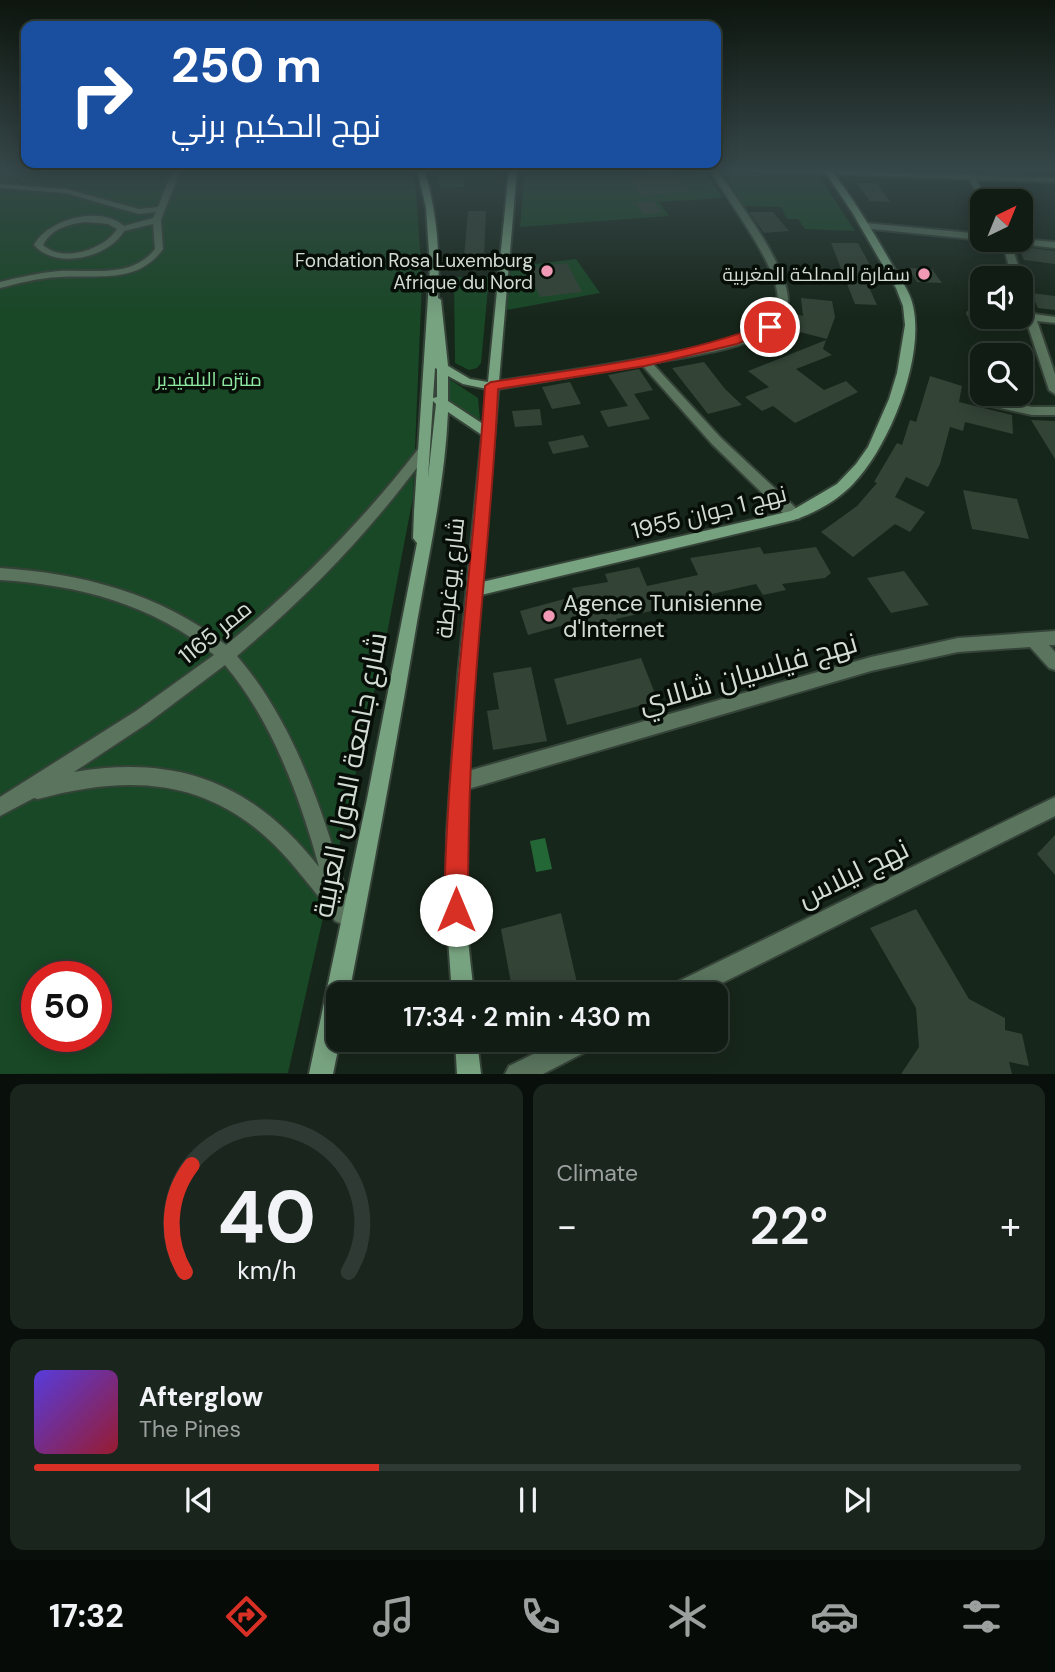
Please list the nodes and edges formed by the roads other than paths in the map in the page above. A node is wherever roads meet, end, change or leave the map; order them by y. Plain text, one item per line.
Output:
1 (105, 219) edge
2 (106, 219) edge
3 (433, 219) edge
4 (508, 219) edge
5 (743, 219) edge
6 (860, 219) edge
7 (157, 220) joint
8 (865, 226) junction
9 (121, 229) junction
10 (970, 236) edge
11 (1033, 243) edge
12 (1055, 245) edge
13 (0, 285) edge
14 (436, 300) junction
15 (1033, 317) edge
16 (1055, 320) edge
17 (1030, 329) edge
18 (431, 361) junction
19 (645, 362) junction
20 (443, 368) junction
21 (491, 386) junction
22 (1055, 390) edge
23 (429, 392) junction
24 (443, 404) junction
25 (1009, 406) edge
26 (1055, 411) edge
27 (490, 434) junction
28 (423, 451) junction
29 (794, 515) junction
30 (420, 567) junction
31 (0, 575) edge
32 (476, 590) junction
33 (1055, 638) edge
34 (1033, 639) junction
35 (227, 655) junction
36 (1055, 663) edge
37 (461, 782) junction
38 (18, 797) junction
39 (1055, 806) edge
40 (0, 807) edge
41 (342, 914) junction
42 (349, 938) junction
43 (341, 982) edge
44 (462, 982) edge
45 (701, 982) edge
46 (326, 1050) edge
47 (467, 1052) edge
48 (560, 1052) edge
49 (321, 1073) edge
50 (469, 1073) edge
51 (517, 1073) edge

1 - 9 street
2 - 9 street
3 - 14 street, شارع جامعة الدول العربية
4 - 21 street, شارع يوغرطة
5 - 19 street
6 - 8 street, نهج 1 جوان 1955
7 - 9 street
7 - 13 street
8 - 10 street
8 - 29 street, نهج 1 جوان 1955
11 - 12 street
14 - 18 street, شارع جامعة الدول العربية
14 - 20 street, شارع جامعة الدول العربية
15 - 16 street
17 - 22 street
18 - 20 street
18 - 23 street, شارع جامعة الدول العربية
19 - 21 street
19 - 29 street
20 - 21 street
20 - 24 street, شارع جامعة الدول العربية
21 - 27 street, شارع يوغرطة
23 - 24 street
23 - 28 street, شارع جامعة الدول العربية
24 - 27 street
24 - 30 street, شارع جامعة الدول العربية
25 - 26 street
27 - 32 street, شارع يوغرطة
28 - 30 street, شارع جامعة الدول العربية
28 - 35 street, ممر 1165
29 - 32 street, نهج 1 جوان 1955
30 - 42 street, شارع جامعة الدول العربية
31 - 35 street
32 - 37 street, شارع يوغرطة
33 - 34 street, نهج فيلسيان شالاي
34 - 36 street
34 - 37 street, نهج فيلسيان شالاي
35 - 38 street, ممر 1165
35 - 41 street
37 - 44 street, شارع يوغرطة
38 - 40 street, ممر 1165
38 - 41 street
39 - 45 street, نهج ليلاس
41 - 42 street
42 - 43 street, شارع جامعة الدول العربية
46 - 49 street, شارع جامعة الدول العربية
47 - 50 street
48 - 51 street

